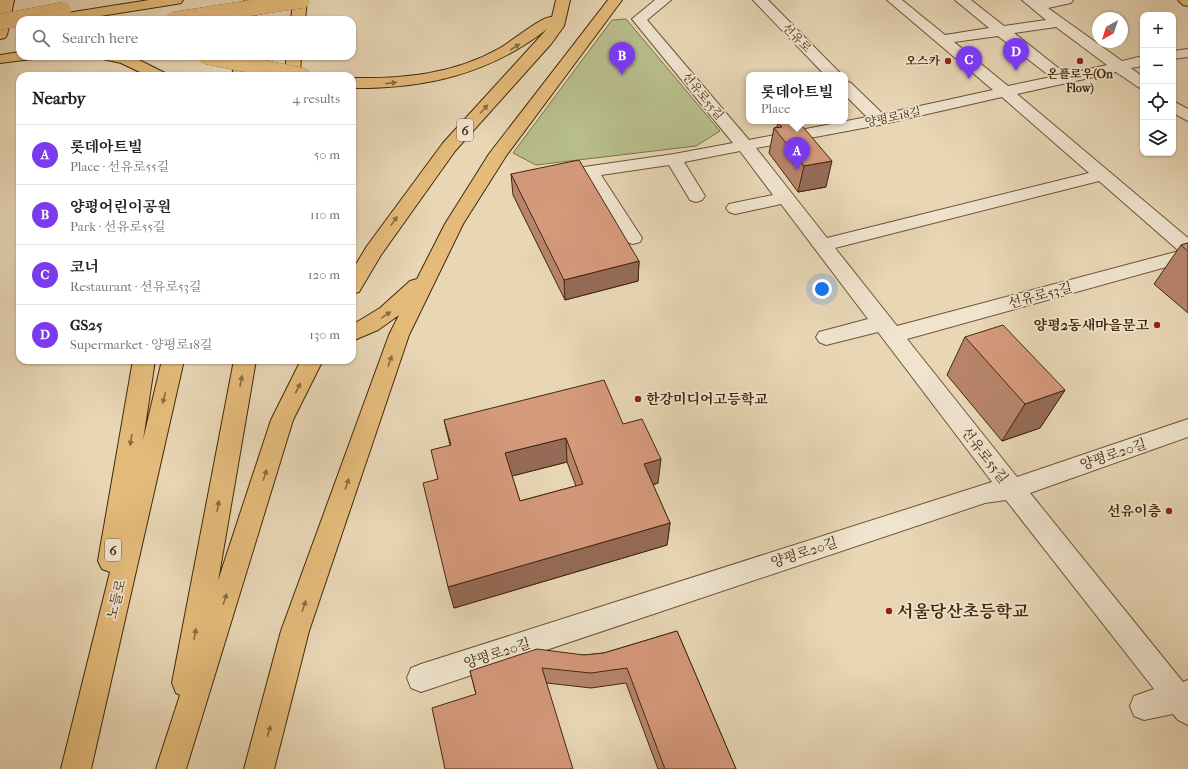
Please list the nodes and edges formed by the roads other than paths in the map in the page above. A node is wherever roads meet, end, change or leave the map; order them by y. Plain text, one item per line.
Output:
1 (7, 0) edge
2 (95, 0) edge
3 (112, 0) edge
4 (176, 0) edge
5 (251, 0) edge
6 (301, 0) edge
7 (616, 0) edge
8 (664, 0) edge
9 (760, 0) edge
10 (962, 0) edge
11 (1066, 0) edge
12 (1185, 0) edge
13 (903, 2) edge
14 (1188, 2) edge
15 (1033, 3) edge
16 (562, 5) edge
17 (63, 10) junction
18 (32, 16) edge
19 (74, 16) edge
20 (199, 16) edge
21 (249, 16) edge
22 (299, 16) edge
23 (16, 19) edge
24 (0, 22) edge
25 (1058, 22) junction
26 (16, 25) edge
27 (0, 28) edge
28 (1000, 30) junction
29 (0, 35) edge
30 (942, 40) junction
31 (16, 46) edge
32 (0, 48) edge
33 (16, 50) edge
34 (0, 52) edge
35 (16, 57) edge
36 (0, 59) edge
37 (127, 60) edge
38 (225, 60) edge
39 (242, 60) edge
40 (294, 60) edge
41 (1140, 62) edge
42 (1118, 66) junction
43 (152, 72) edge
44 (241, 72) edge
45 (284, 72) edge
46 (292, 72) edge
47 (831, 72) edge
48 (1063, 79) junction
49 (1140, 82) edge
50 (356, 83) edge
51 (848, 89) edge
52 (1005, 92) junction
53 (1188, 95) edge
54 (1176, 98) edge
55 (1176, 108) edge
56 (1188, 116) edge
57 (879, 120) junction
58 (745, 146) junction
59 (674, 159) junction
60 (1103, 175) junction
61 (696, 196) dead end
62 (785, 198) junction
63 (734, 208) dead end
64 (633, 238) dead end
65 (822, 245) junction
66 (1188, 248) edge
67 (1188, 255) edge
68 (428, 275) junction
69 (356, 280) edge
70 (888, 329) junction
71 (356, 331) edge
72 (826, 337) dead end
73 (143, 364) edge
74 (172, 364) edge
75 (244, 364) edge
76 (310, 364) edge
77 (1188, 428) edge
78 (1012, 489) junction
79 (421, 678) dead end
80 (1185, 701) edge
81 (1144, 706) dead end
82 (82, 740) junction
83 (76, 769) edge
84 (171, 769) edge
85 (259, 769) edge

1 - 29 main road
2 - 17 main road
3 - 17 main road
4 - 19 main road
5 - 21 main road
6 - 20 main road, bridge
6 - 22 main road
7 - 68 main road
8 - 58 street, 선유로55길
9 - 47 street, 선유로
10 - 28 street
11 - 15 street
12 - 14 main road
13 - 30 street
15 - 25 street
50 -> 16 main road
69 -> 16 main road, 6
17 - 18 main road, bridge
23 - 24 main road, bridge
25 - 28 street
25 - 42 street
26 - 27 main road
28 - 30 street
28 - 48 street
30 - 52 street
31 - 32 main road
33 - 34 main road
35 - 36 main road
37 - 43 main road
38 - 45 main road, bridge
39 - 44 main road
40 - 46 main road
41 - 42 street, 양평로18길
42 - 48 street, 양평로18길
42 - 49 street
48 - 52 street, 양평로18길
51 - 57 street
52 - 57 street, 양평로18길
52 - 60 street
53 - 54 street
55 - 56 street
57 - 58 street, 양평로18길
58 - 59 street, 양평로18길
58 - 62 street, 선유로55길
59 - 61 street
59 - 64 street, 양평로18길
60 - 65 street
60 - 66 street
62 - 63 street
62 - 65 street, 선유로55길
65 - 70 street, 선유로55길
67 - 70 street, 선유로53길
71 -> 68 main road
85 -> 68 main road
70 - 72 street, 선유로53길
70 - 78 street, 선유로55길
73 -> 82 main road, 6
74 -> 82 main road, 노들로
84 -> 75 main road
84 -> 76 main road
77 - 78 street, 양평로20길
78 - 79 street, 양평로20길
78 - 80 street, 선유로55길
80 - 81 street
82 - 83 main road, 노들로 / 6

